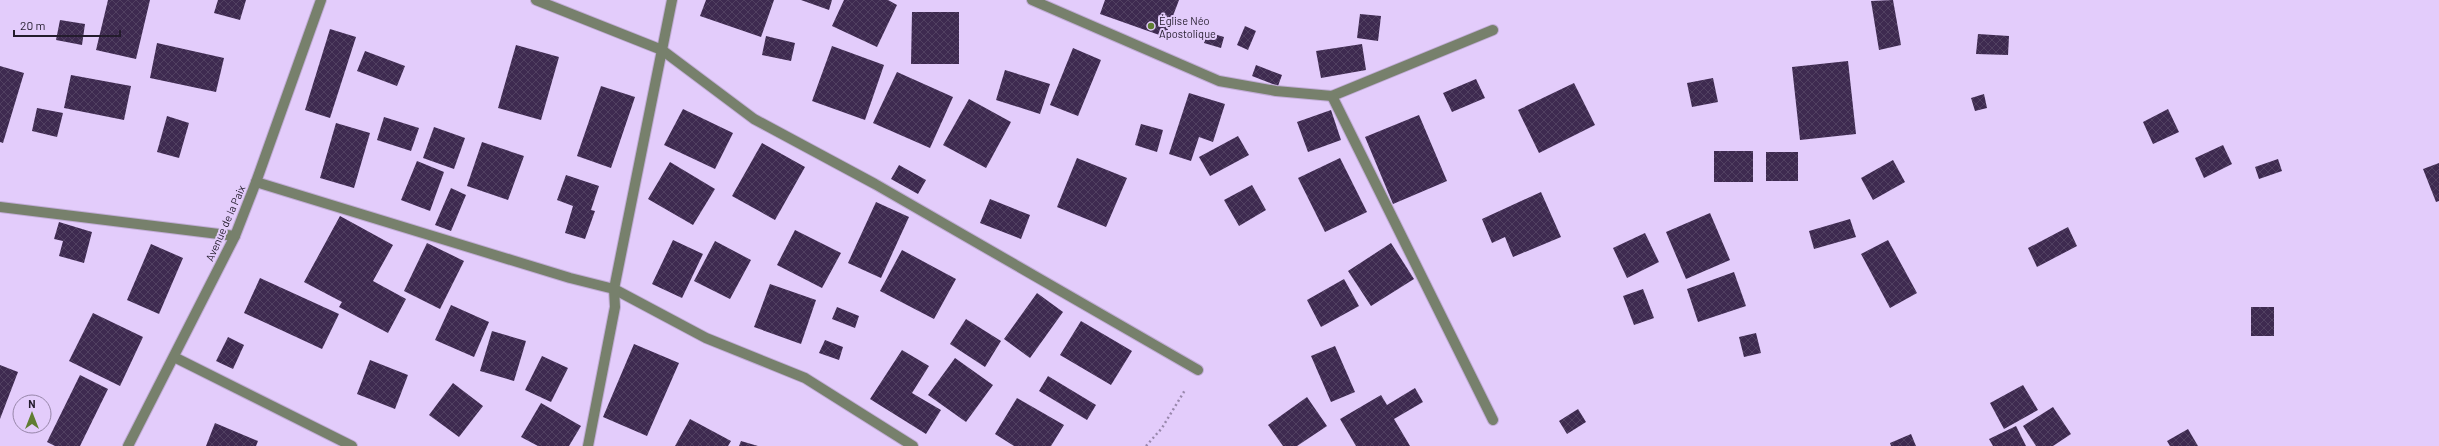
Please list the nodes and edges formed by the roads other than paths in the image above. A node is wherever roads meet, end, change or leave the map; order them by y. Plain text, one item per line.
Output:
1 (320, 0) edge
2 (536, 0) edge
3 (672, 0) edge
4 (1032, 0) edge
5 (1493, 30) dead end
6 (662, 50) junction
7 (1332, 96) junction
8 (256, 182) junction
9 (0, 207) edge
10 (235, 236) junction
11 (614, 289) junction
12 (174, 357) junction
13 (1198, 370) road end
14 (1493, 420) dead end
15 (128, 446) edge
16 (352, 446) edge
17 (588, 446) edge
18 (913, 446) edge

1 - 8 street, Avenue de la Paix
2 - 6 street
3 - 6 street
4 - 7 street
5 - 7 street
6 - 11 street
6 - 13 street
7 - 14 street
8 - 10 street, Avenue de la Paix
8 - 11 street
9 - 10 street
10 - 12 street, Avenue de la Paix
11 - 17 street
11 - 18 street
12 - 15 street, Avenue de la Paix
12 - 16 street

